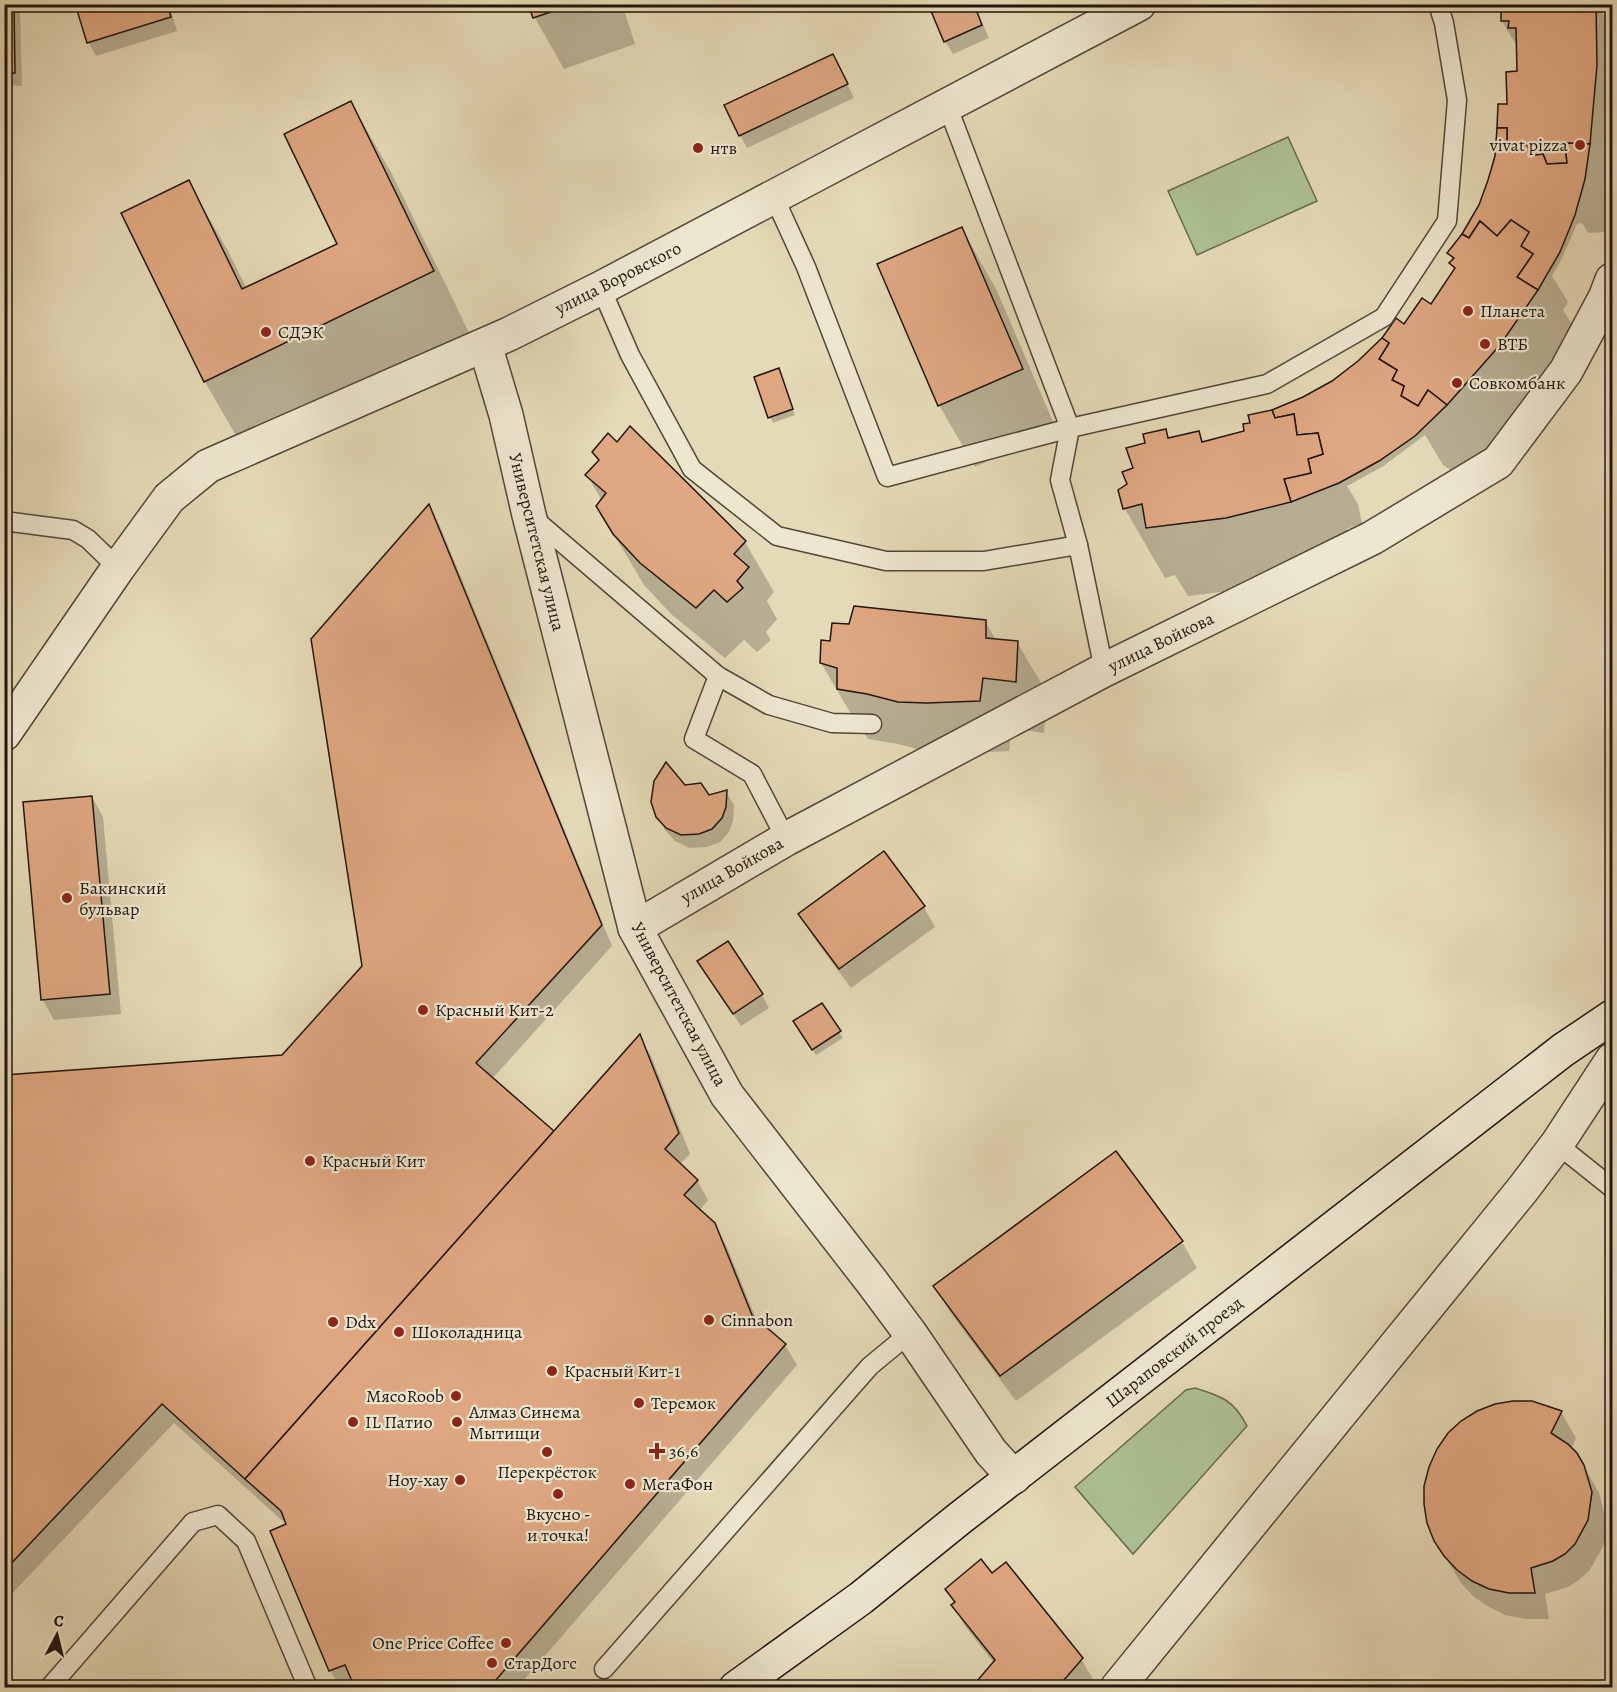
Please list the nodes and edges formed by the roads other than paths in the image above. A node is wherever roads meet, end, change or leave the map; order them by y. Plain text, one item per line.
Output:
1 (1139, 4) edge
2 (1438, 4) edge
3 (946, 105) junction
4 (774, 197) junction
5 (1612, 280) edge
6 (601, 288) junction
7 (485, 345) junction
8 (1070, 428) junction
9 (529, 515) junction
10 (4, 521) edge
11 (1078, 545) junction
12 (118, 568) junction
13 (1104, 670) junction
14 (718, 676) junction
15 (872, 724) dead end
16 (4, 734) edge
17 (786, 839) junction
18 (635, 928) junction
19 (1612, 1017) edge
20 (1612, 1060) edge
21 (1557, 1144) junction
22 (1612, 1188) edge
23 (910, 1333) junction
24 (1014, 1477) junction
25 (604, 1669) dead end
26 (49, 1688) edge
27 (308, 1688) edge
28 (736, 1688) edge
29 (1117, 1688) edge

1 - 3 street, улица Воровского
2 - 8 lane
3 - 4 street, улица Воровского
3 - 8 lane
4 - 6 street, улица Воровского
4 - 8 lane
5 - 13 street, улица Войкова
6 - 7 street, улица Воровского
6 - 11 lane
7 - 9 street, Университетская улица
7 - 12 street, улица Воровского
8 - 11 lane
9 - 14 lane
9 - 18 street, Университетская улица
10 - 12 lane
11 - 13 lane
12 - 16 street, улица Воровского
13 - 17 street, улица Войкова
14 - 15 lane
14 - 17 lane
17 - 18 street, улица Войкова
18 - 23 street, Университетская улица
19 - 24 street, Шараповский проезд
20 - 21 street
21 - 22 lane
21 - 29 street
23 - 24 street, Университетская улица
23 - 25 lane
24 - 28 street, Шараповский проезд
26 - 27 lane

